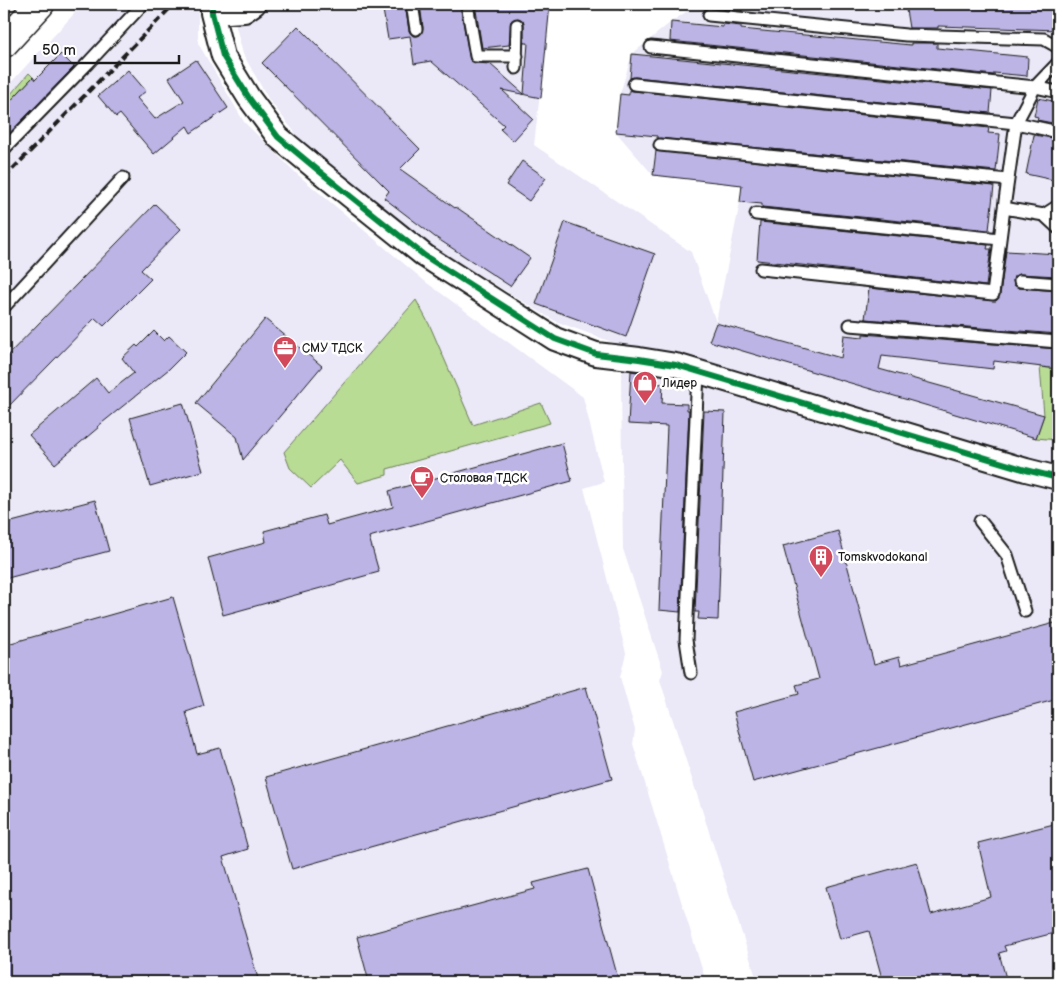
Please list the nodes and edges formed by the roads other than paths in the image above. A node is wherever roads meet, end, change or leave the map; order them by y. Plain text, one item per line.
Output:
1 (40, 4) edge
2 (143, 4) edge
3 (254, 4) edge
4 (412, 4) edge
5 (467, 4) edge
6 (212, 9) edge
7 (709, 15) dead end
8 (517, 25) dead end
9 (416, 29) dead end
10 (4, 44) edge
11 (1058, 47) edge
12 (651, 48) dead end
13 (1058, 63) edge
14 (634, 84) dead end
15 (1035, 87) junction
16 (1058, 92) edge
17 (1016, 123) junction
18 (1058, 132) edge
19 (660, 145) dead end
20 (4, 149) edge
21 (122, 178) dead end
22 (1008, 180) junction
23 (1058, 206) edge
24 (1004, 208) junction
25 (756, 214) dead end
26 (1044, 215) junction
27 (1058, 228) edge
28 (1000, 239) junction
29 (761, 269) dead end
30 (1020, 280) dead end
31 (1058, 284) edge
32 (4, 307) edge
33 (850, 326) dead end
34 (1058, 342) edge
35 (698, 372) junction
36 (1058, 478) edge
37 (980, 521) dead end
38 (1025, 611) dead end
39 (690, 673) dead end

1 - 10 main road
2 - 20 lane
3 - 6 street
4 - 9 lane
5 - 8 lane
6 - 35 street
7 - 11 lane
12 - 15 lane
13 - 15 lane
14 - 17 lane
15 - 16 lane
15 - 17 lane
17 - 18 lane
17 - 22 lane
19 - 22 lane
21 - 32 lane
22 - 24 lane
23 - 26 lane
24 - 26 lane
24 - 28 lane
25 - 28 lane
26 - 27 lane
28 - 29 lane
30 - 31 lane
33 - 34 lane
35 - 36 street
35 - 39 lane
37 - 38 lane

